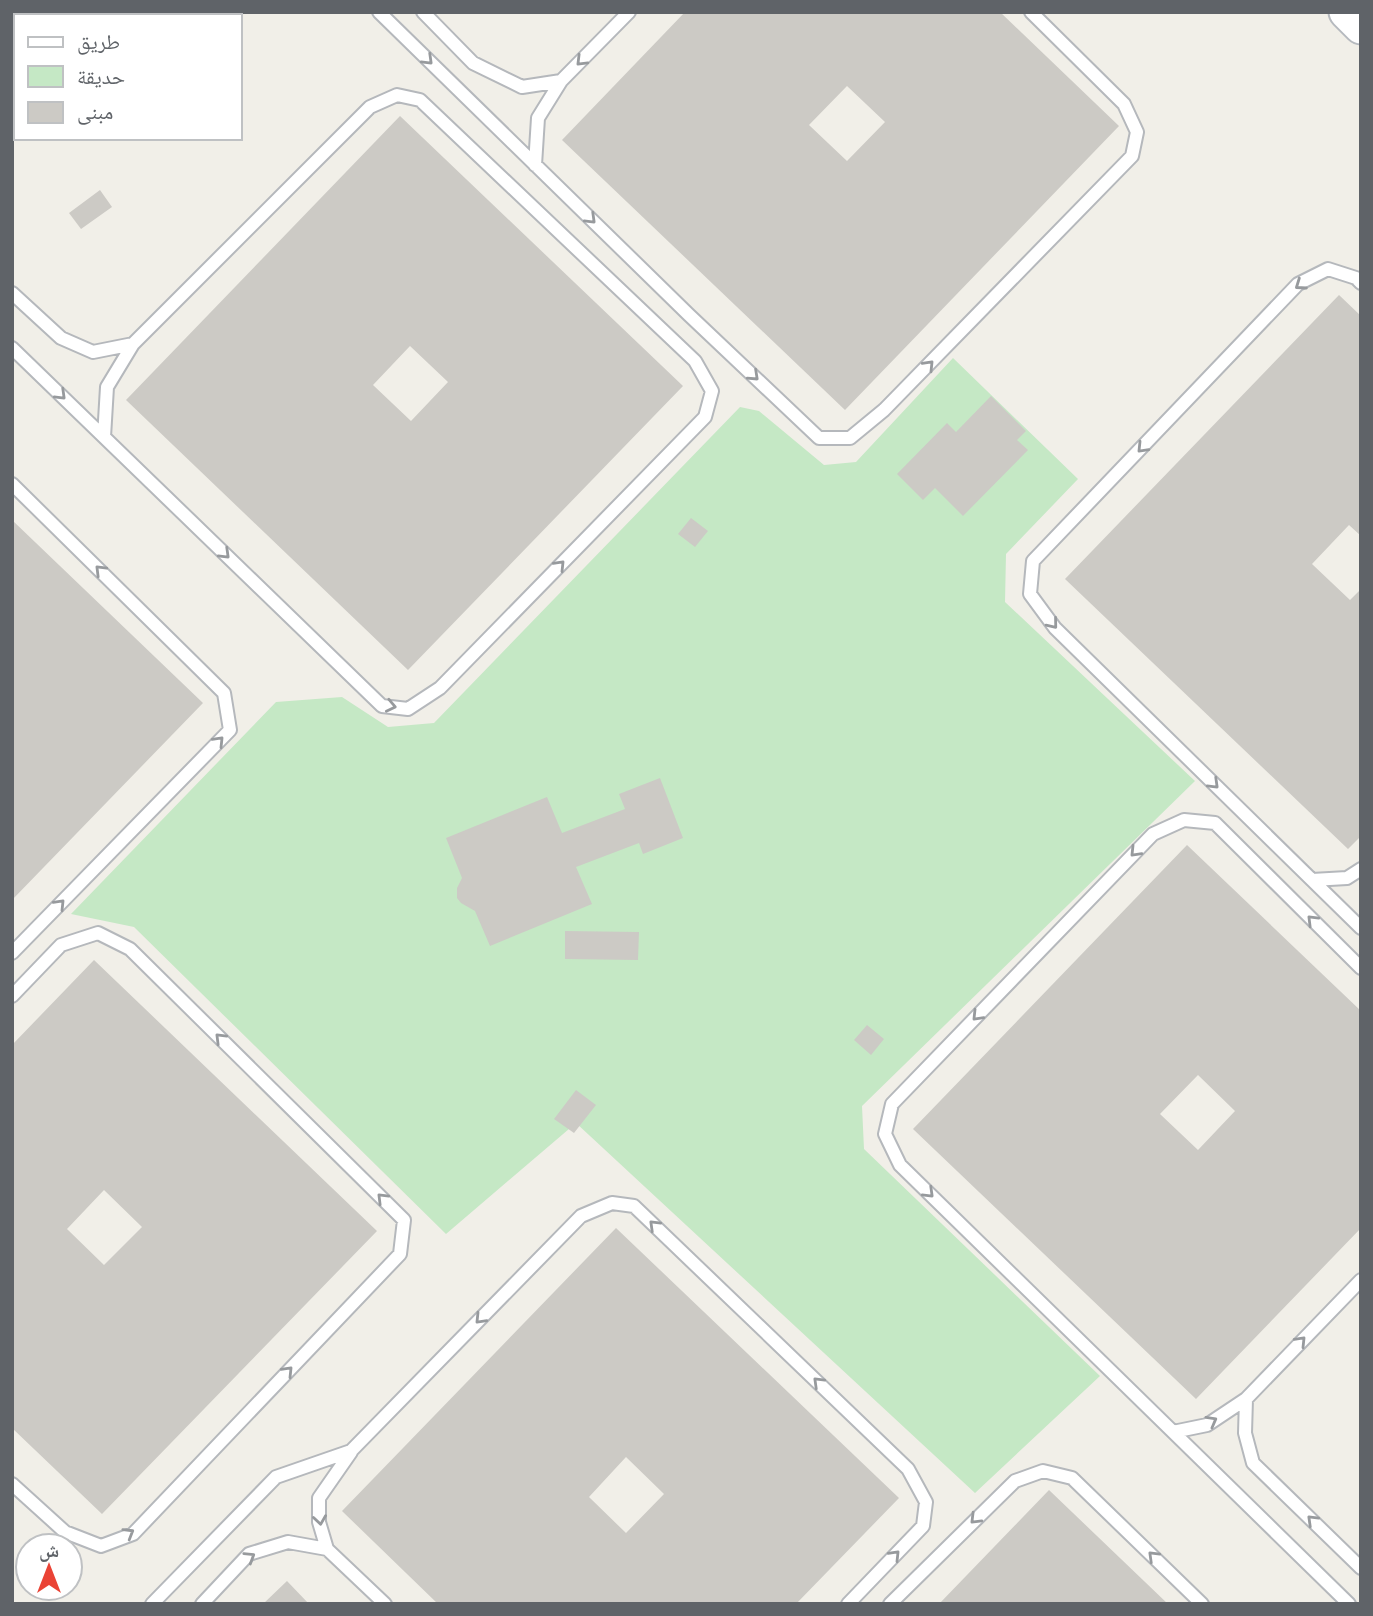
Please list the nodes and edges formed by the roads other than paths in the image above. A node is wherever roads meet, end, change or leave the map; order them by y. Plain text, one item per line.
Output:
1 (379, 12) edge
2 (423, 12) edge
3 (629, 12) edge
4 (1031, 12) edge
5 (1346, 12) edge
6 (1361, 27) edge
7 (561, 81) junction
8 (536, 165) junction
9 (1361, 283) edge
10 (12, 293) edge
11 (133, 344) junction
12 (12, 348) edge
13 (104, 437) junction
14 (12, 484) edge
15 (1361, 869) edge
16 (1312, 880) junction
17 (1361, 928) edge
18 (12, 953) edge
19 (1361, 968) edge
20 (12, 996) edge
21 (1361, 1280) edge
22 (1246, 1399) junction
23 (1173, 1432) junction
24 (351, 1451) junction
25 (12, 1484) edge
26 (327, 1549) junction
27 (1361, 1568) edge
28 (152, 1604) edge
29 (202, 1604) edge
30 (385, 1604) edge
31 (848, 1604) edge
32 (890, 1604) edge
33 (1202, 1604) edge
34 (1349, 1604) edge

1 -> 8 lane
2 - 7 lane
3 -> 7 lane
8 -> 4 lane
5 - 6 main road
7 - 8 lane
9 -> 16 lane
10 - 11 lane
11 - 13 lane
13 -> 11 lane
12 -> 13 lane
18 -> 14 lane
15 - 16 lane
16 - 17 lane
19 -> 23 lane
25 -> 20 lane
22 -> 21 lane
23 -> 22 lane
27 -> 22 lane
23 - 34 lane
24 -> 26 lane
24 - 28 lane
31 -> 24 lane
29 -> 26 lane
26 - 30 lane
33 -> 32 lane

